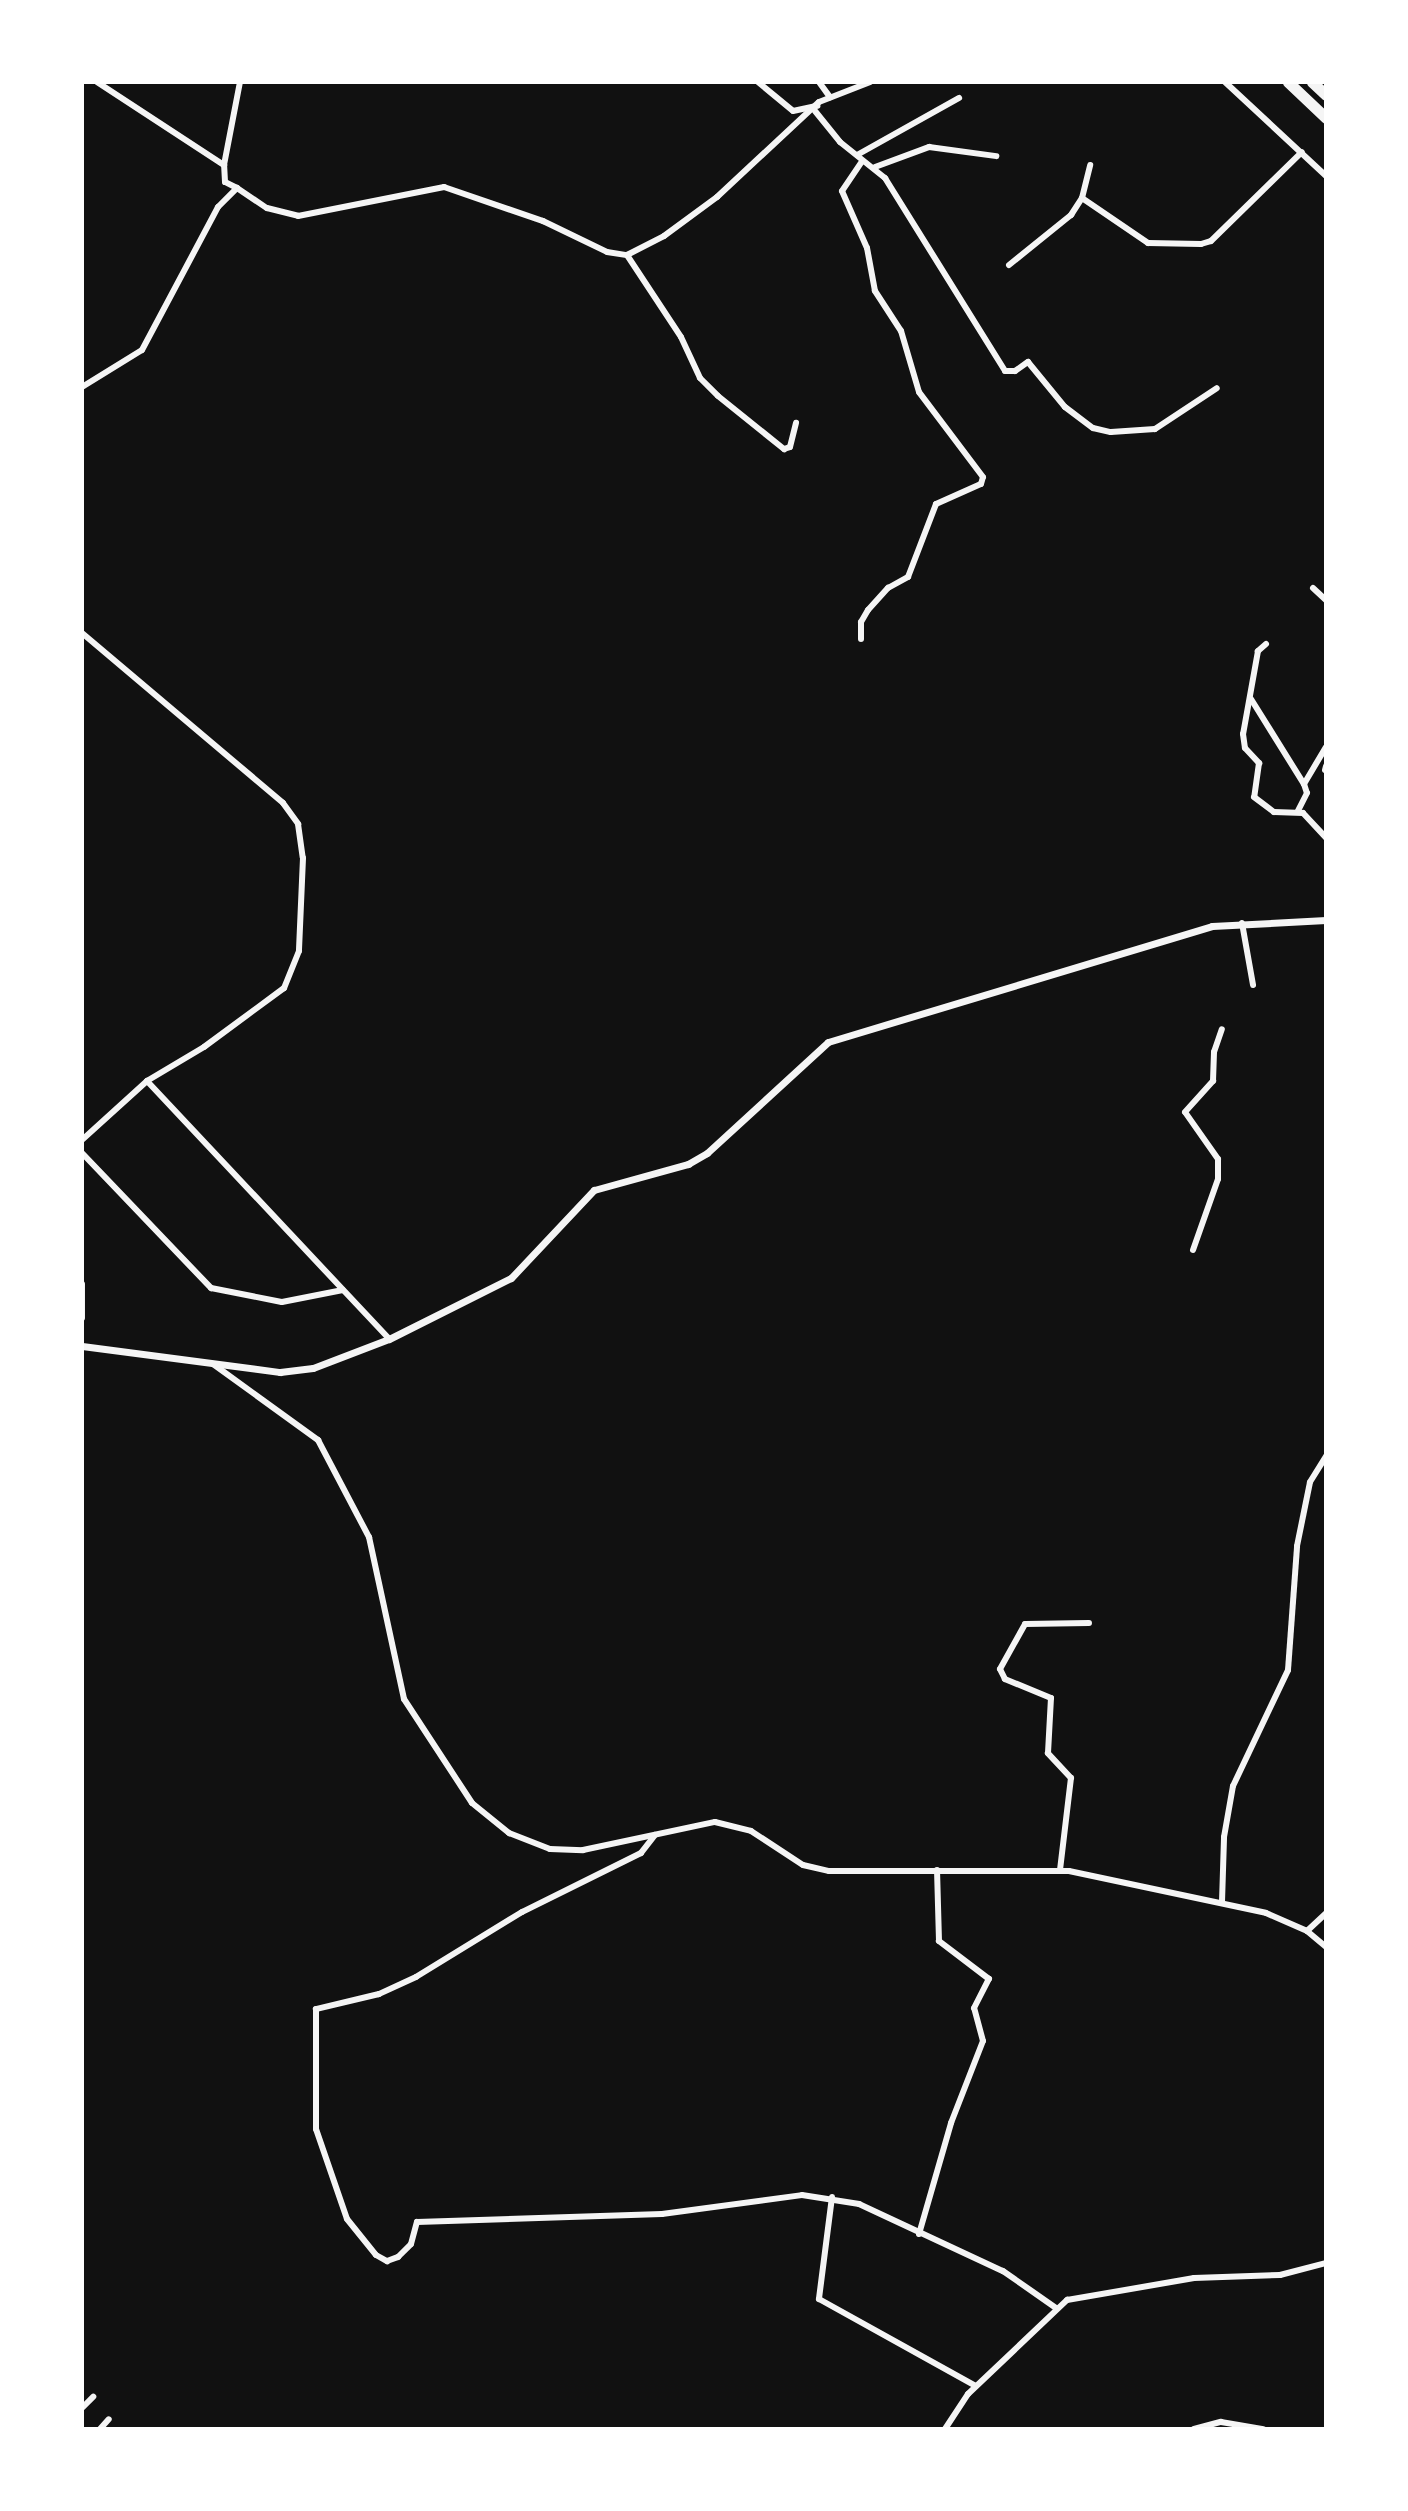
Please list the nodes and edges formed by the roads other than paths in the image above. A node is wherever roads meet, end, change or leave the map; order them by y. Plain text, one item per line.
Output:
1 (97, 82) edge
2 (240, 82) edge
3 (758, 82) edge
4 (819, 82) edge
5 (870, 82) edge
6 (1225, 82) edge
7 (1288, 82) edge
8 (1312, 82) edge
9 (1326, 95) edge
10 (830, 97) junction
11 (959, 98) dead end
12 (816, 109) junction
13 (1326, 118) edge
14 (1302, 152) junction
15 (996, 156) dead end
16 (860, 158) junction
17 (224, 165) junction
18 (1090, 165) dead end
19 (875, 167) junction
20 (1326, 176) edge
21 (237, 188) junction
22 (1082, 198) junction
23 (627, 255) junction
24 (1009, 265) dead end
25 (82, 387) edge
26 (1217, 388) dead end
27 (796, 423) dead end
28 (1313, 588) dead end
29 (1326, 600) edge
30 (82, 633) edge
31 (861, 639) dead end
32 (1266, 644) dead end
33 (1251, 699) junction
34 (1326, 747) edge
35 (1304, 784) junction
36 (1298, 811) junction
37 (1326, 838) edge
38 (1326, 920) edge
39 (1242, 923) junction
40 (1253, 985) dead end
41 (1222, 1029) dead end
42 (147, 1081) junction
43 (85, 1132) edge
44 (82, 1140) edge
45 (82, 1153) edge
46 (1193, 1250) dead end
47 (82, 1284) edge
48 (343, 1290) junction
49 (82, 1318) edge
50 (389, 1339) junction
51 (82, 1346) edge
52 (206, 1360) junction
53 (1326, 1456) edge
54 (1089, 1623) dead end
55 (656, 1835) junction
56 (937, 1870) junction
57 (1060, 1870) junction
58 (1222, 1902) junction
59 (1326, 1913) edge
60 (1307, 1931) junction
61 (1326, 1947) edge
62 (832, 2197) junction
63 (919, 2234) junction
64 (1326, 2263) edge
65 (1056, 2308) junction
66 (976, 2386) junction
67 (93, 2397) dead end
68 (82, 2408) edge
69 (109, 2419) dead end
70 (947, 2428) edge
71 (100, 2429) edge
72 (1194, 2429) edge
73 (1263, 2429) edge

1 - 17 street
2 - 17 street
3 - 12 street
4 - 10 street
5 - 10 street
6 - 14 street
7 - 13 highway
8 - 9 highway
10 - 12 street
11 - 16 street
12 - 16 street
12 - 23 street
14 - 20 street
14 - 22 street
15 - 19 street
16 - 19 street
16 - 31 street
17 - 21 street
18 - 22 street
19 - 26 street
21 - 23 street
21 - 25 street
22 - 24 street
23 - 27 street
28 - 29 street
30 - 42 street
32 - 33 street
33 - 35 street
33 - 36 street
34 - 35 street
35 - 36 street
36 - 37 street
38 - 39 street
39 - 40 street
39 - 50 street
41 - 46 street
42 - 43 street
42 - 48 street
43 - 44 street
45 - 48 street
47 - 49 street
48 - 50 street
50 - 52 street
51 - 52 street
52 - 55 street
53 - 58 street
54 - 57 street
55 - 56 street
55 - 62 street
56 - 57 street
56 - 63 street
57 - 58 street
58 - 60 street
59 - 60 street
60 - 61 street
62 - 63 street
62 - 66 street
63 - 65 street
64 - 65 street
65 - 66 street
66 - 70 street
67 - 68 street
69 - 71 street
72 - 73 street

